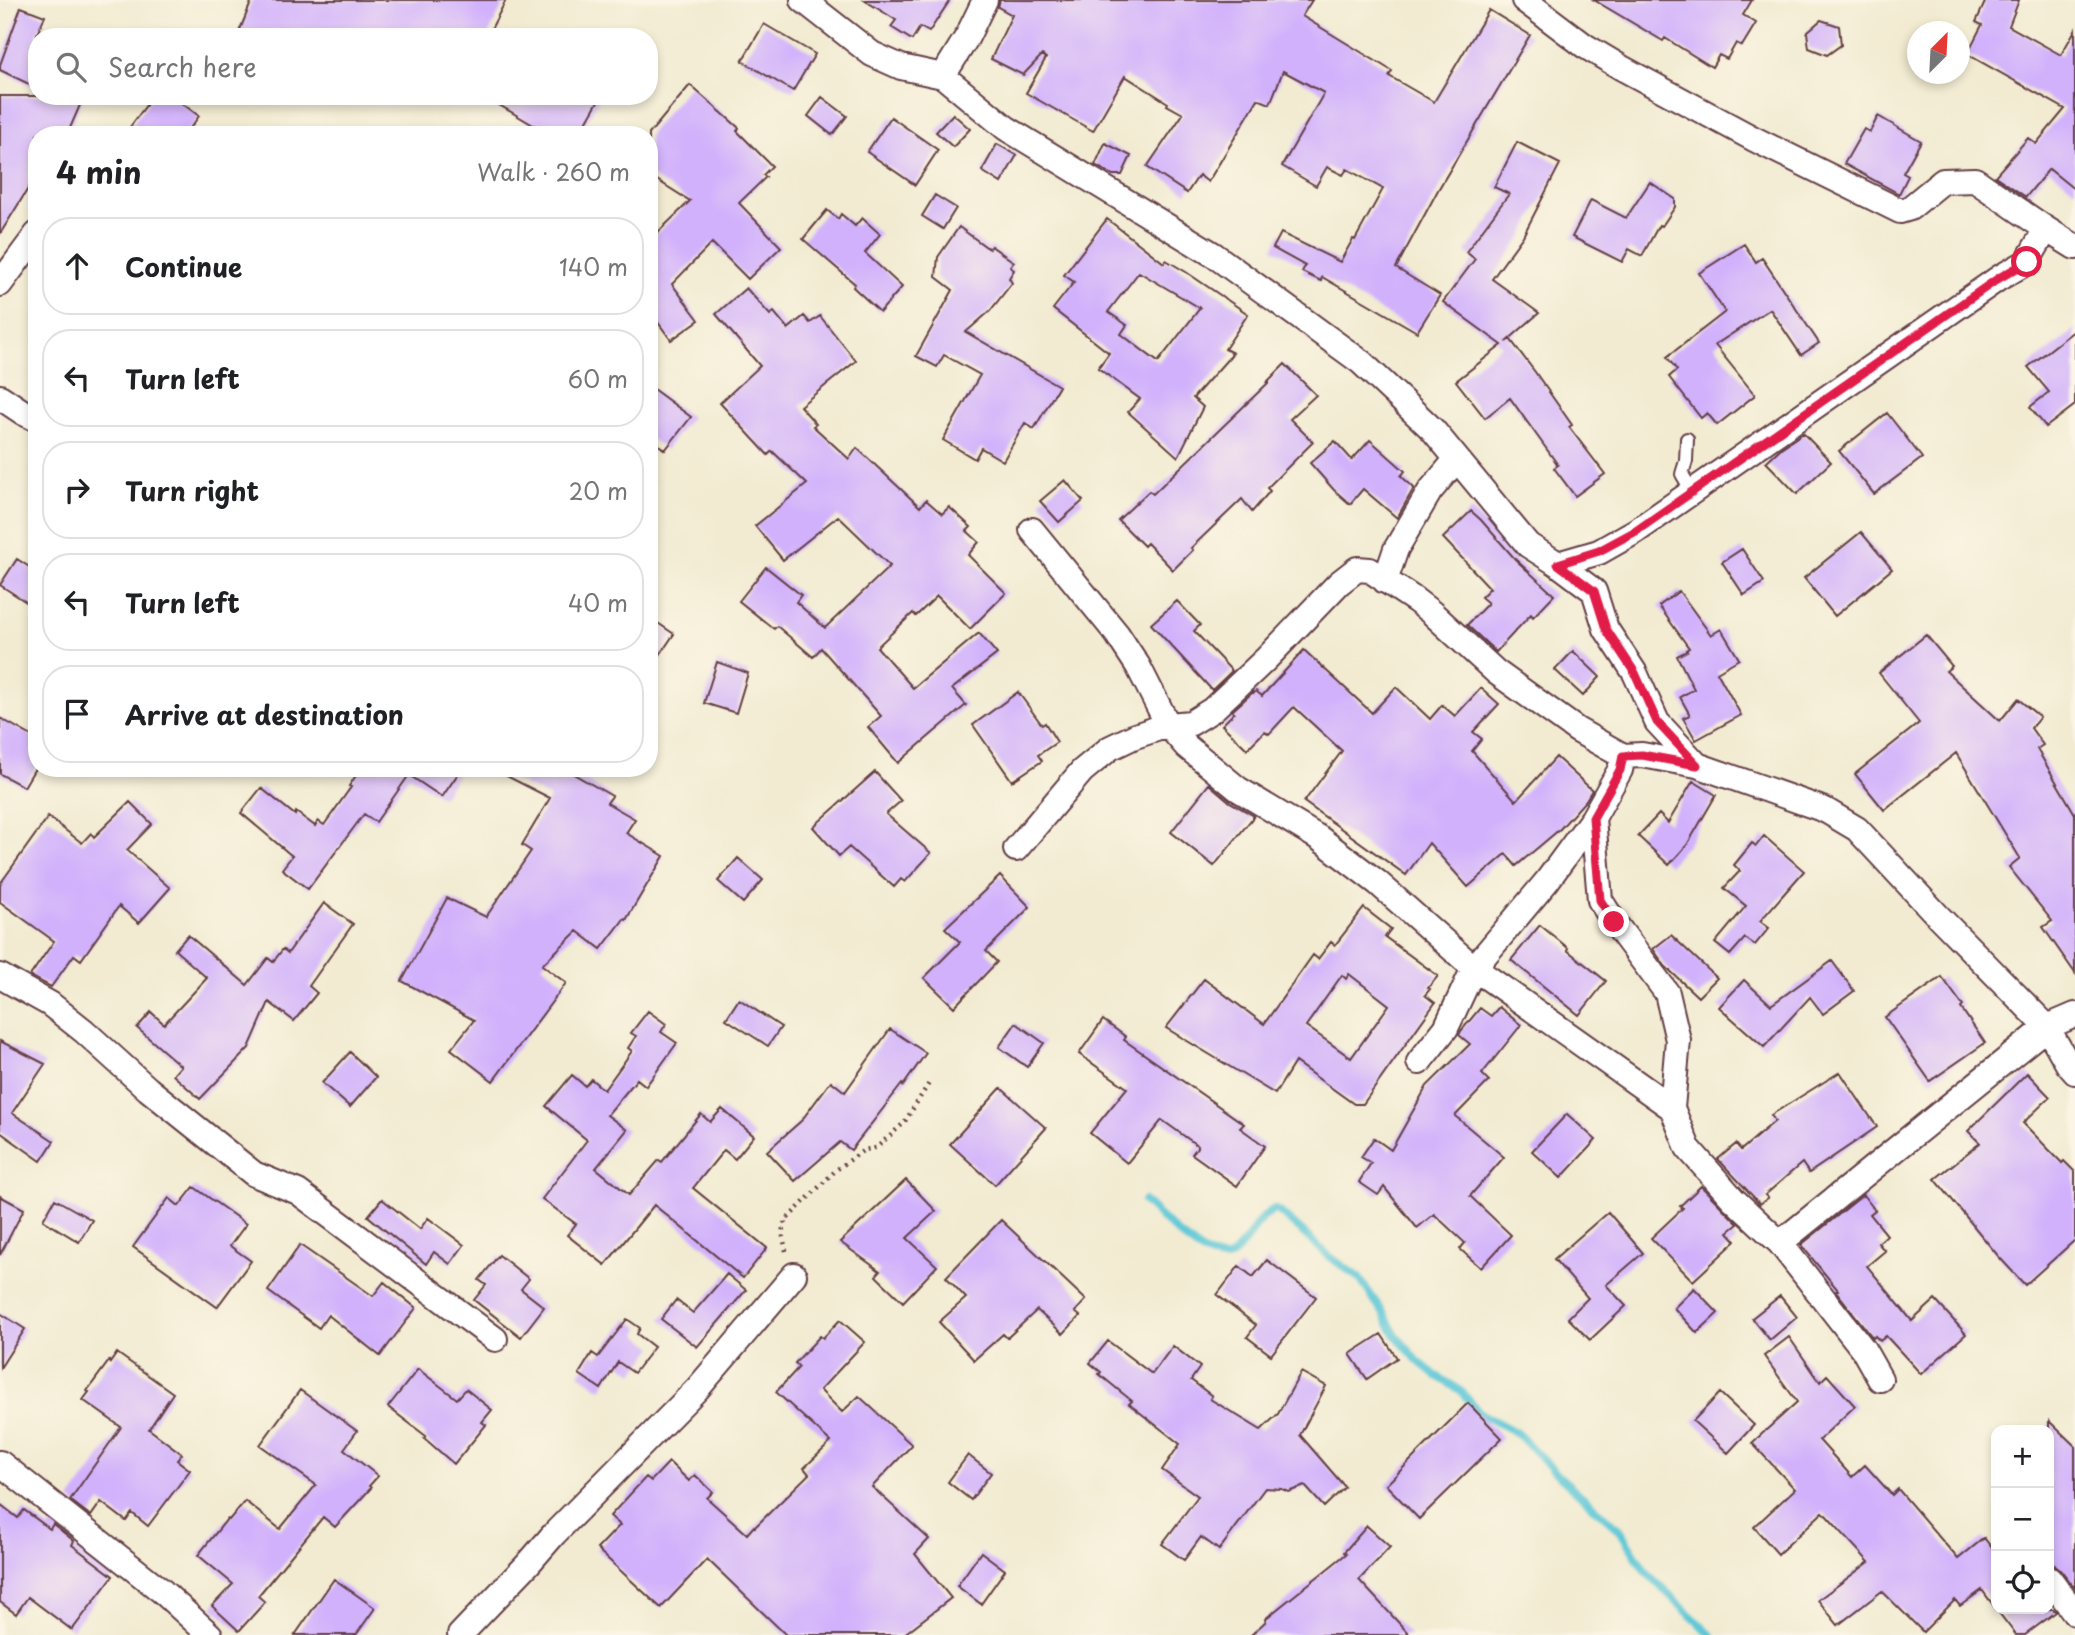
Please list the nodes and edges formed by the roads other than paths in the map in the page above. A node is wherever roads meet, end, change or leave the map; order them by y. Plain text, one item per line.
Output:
1 (803, 0) edge
2 (985, 0) edge
3 (1524, 0) edge
4 (943, 76) junction
5 (2046, 229) junction
6 (28, 246) edge
7 (2075, 247) edge
8 (0, 284) edge
9 (0, 397) edge
10 (28, 416) edge
11 (1687, 439) dead end
12 (1457, 460) junction
13 (1693, 493) junction
14 (1032, 530) dead end
15 (1558, 564) junction
16 (1385, 581) junction
17 (1168, 725) junction
18 (1623, 756) junction
19 (1697, 765) junction
20 (1593, 818) junction
21 (1016, 849) dead end
22 (1475, 968) junction
23 (0, 976) edge
24 (2075, 1015) edge
25 (2047, 1027) junction
26 (1419, 1062) dead end
27 (2075, 1072) edge
28 (1672, 1108) junction
29 (1780, 1243) junction
30 (794, 1275) dead end
31 (495, 1339) dead end
32 (1880, 1379) dead end
33 (0, 1463) edge
34 (2054, 1585) edge
35 (2075, 1613) edge
36 (210, 1635) edge
37 (460, 1635) edge

1 - 4 street
2 - 4 street
3 - 5 street
4 - 12 street
5 - 7 street
5 - 13 street
6 - 8 street
9 - 10 street
11 - 13 lane
12 - 15 street
12 - 16 street
13 - 15 street
14 - 17 street
15 - 19 street
16 - 17 street
16 - 18 street
17 - 21 street
17 - 22 street
18 - 19 street
18 - 20 street
19 - 25 street
20 - 22 street
20 - 28 street
22 - 26 street
22 - 28 street
23 - 31 street
24 - 25 street
25 - 27 street
25 - 29 street
28 - 29 street
29 - 32 street
30 - 37 street
33 - 36 street
34 - 35 street

